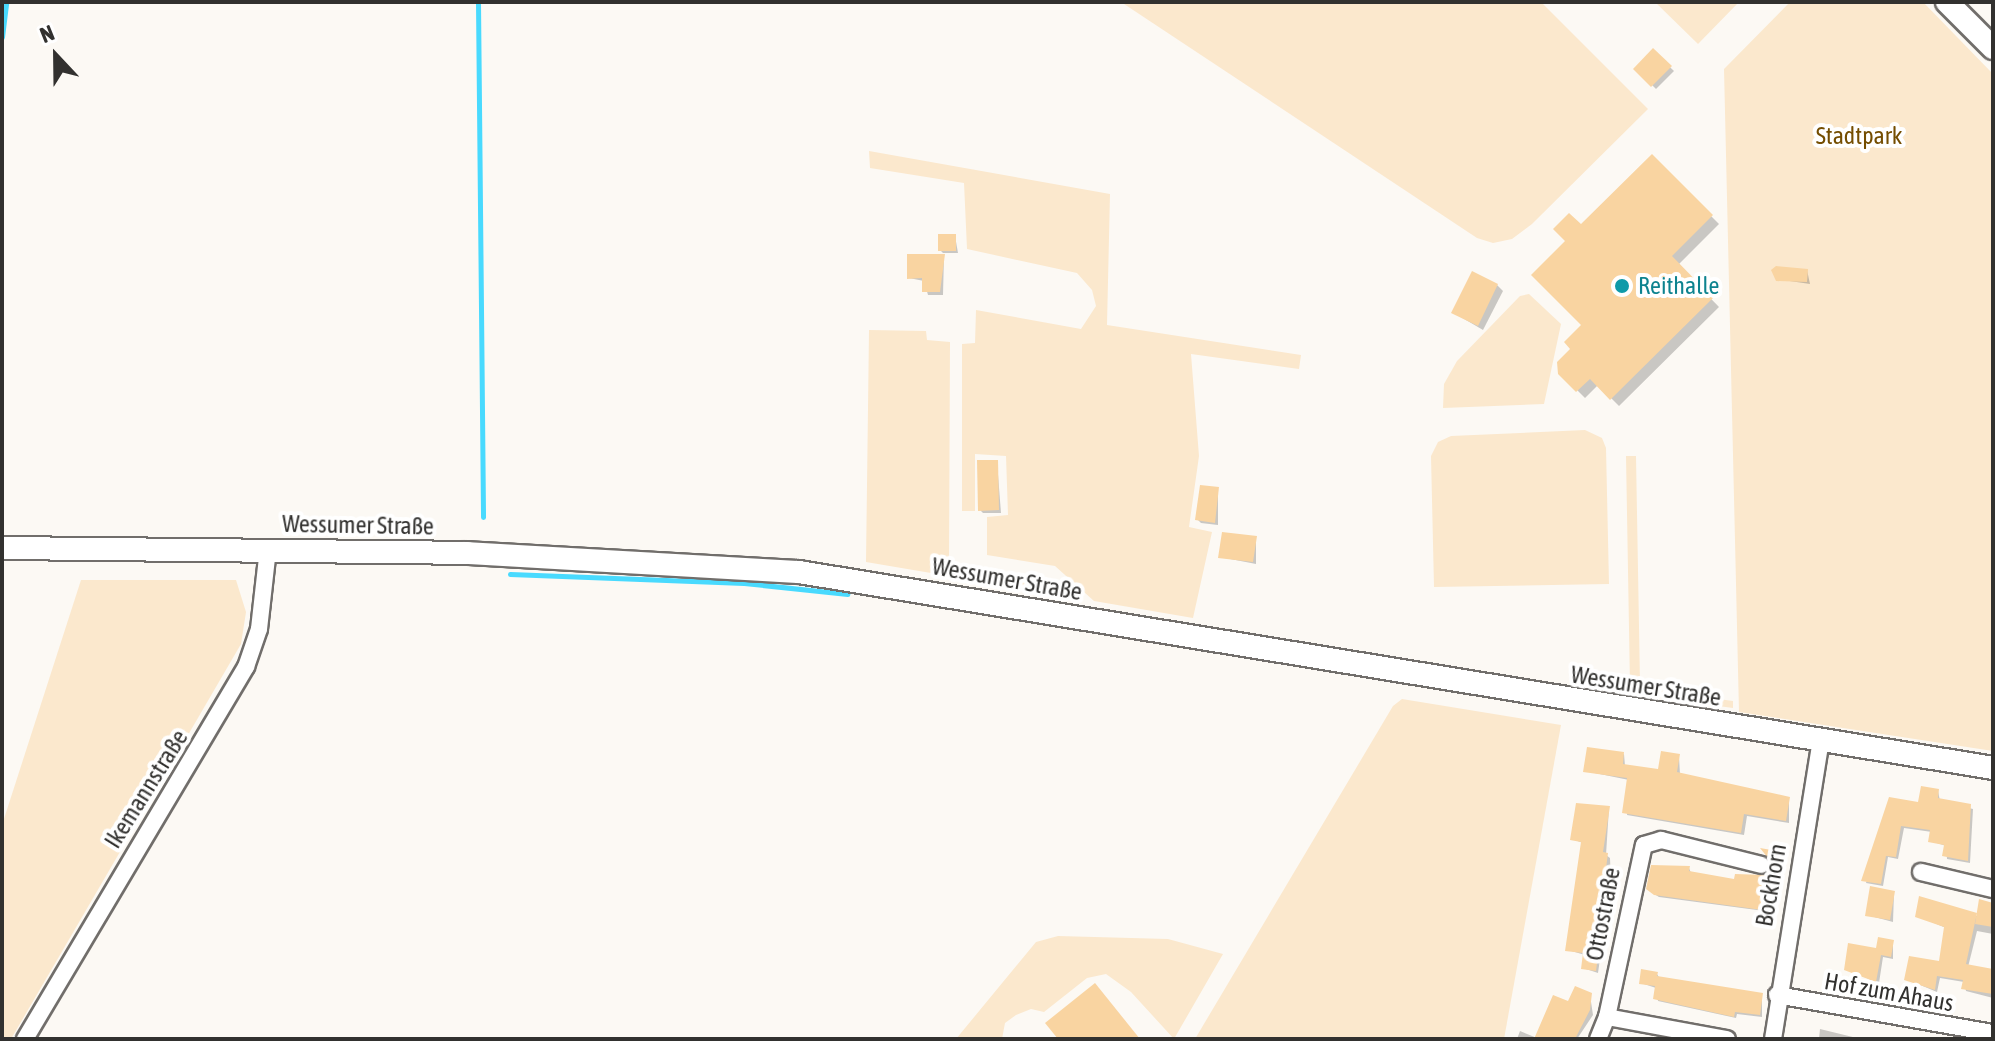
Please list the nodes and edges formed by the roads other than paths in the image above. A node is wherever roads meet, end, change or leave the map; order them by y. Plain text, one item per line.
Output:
1 (1947, 2) edge
2 (1993, 48) edge
3 (2, 548) edge
4 (268, 549) junction
5 (1821, 740) junction
6 (1993, 768) edge
7 (1761, 865) dead end
8 (1921, 872) dead end
9 (1993, 889) edge
10 (1777, 995) junction
11 (1607, 1017) junction
12 (1949, 1033) edge
13 (1993, 1033) edge
14 (25, 1039) edge
15 (1598, 1039) edge
16 (1727, 1039) edge
17 (1773, 1039) edge

1 - 2 main road
3 - 4 main road, Wessumer Straße
4 - 5 main road, Wessumer Straße
4 - 14 street, Ikemannstraße
5 - 6 main road, Wessumer Straße
5 - 10 street, Bockhorn
7 - 11 street, Ottostraße
8 - 9 street
10 - 12 street, Hof zum Ahaus
10 - 17 street, Bockhorn
11 - 15 street, Ottostraße
11 - 16 street
12 - 13 street, Hof zum Ahaus

